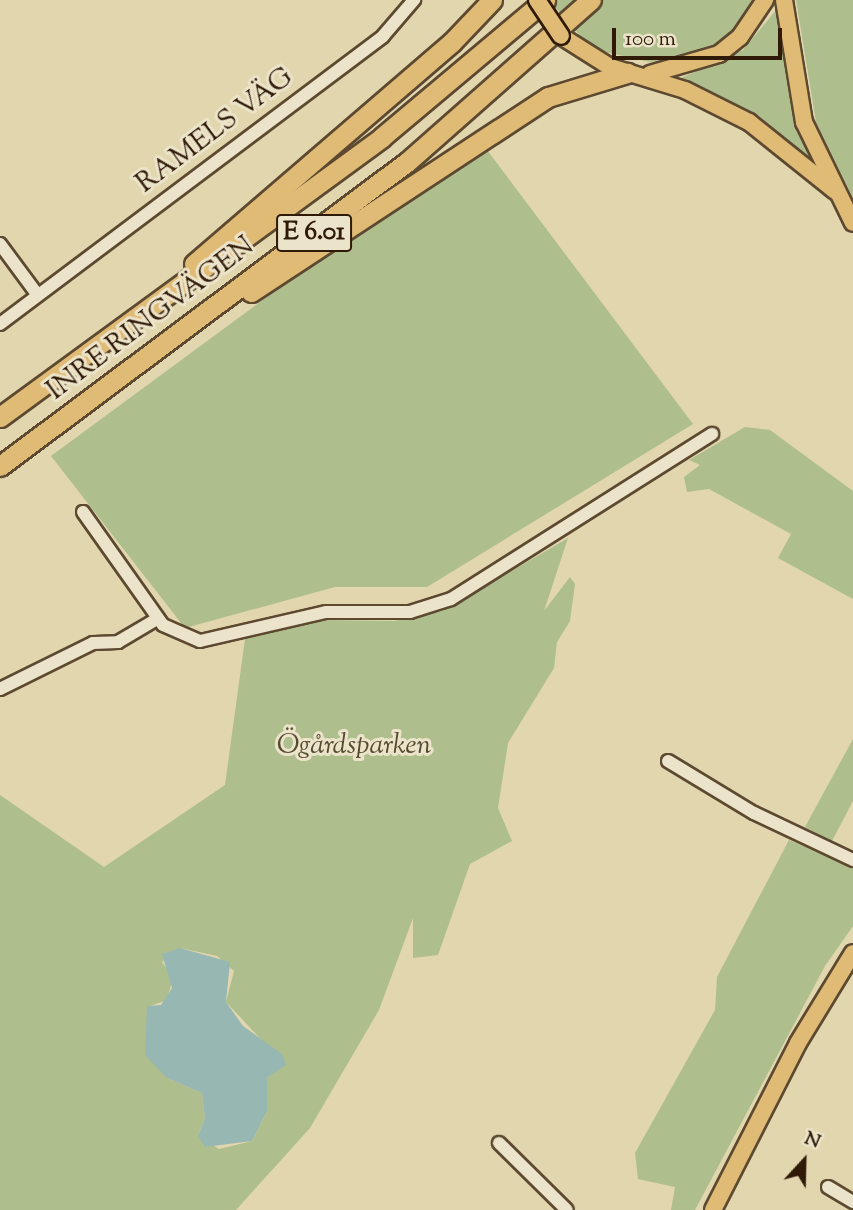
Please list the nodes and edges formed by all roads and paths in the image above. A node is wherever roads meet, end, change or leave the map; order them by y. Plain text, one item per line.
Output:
1 (414, 0) edge
2 (492, 0) edge
3 (537, 0) edge
4 (545, 0) edge
5 (591, 0) edge
6 (765, 0) edge
7 (784, 0) edge
8 (634, 74) junction
9 (835, 191) junction
10 (853, 222) edge
11 (0, 244) edge
12 (37, 294) junction
13 (150, 312) junction
14 (206, 314) junction
15 (0, 324) edge
16 (1, 416) edge
17 (712, 434) dead end
18 (0, 466) edge
19 (83, 512) dead end
20 (157, 619) junction
21 (0, 689) edge
22 (668, 761) dead end
23 (853, 860) edge
24 (853, 953) edge
25 (499, 1143) dead end
26 (828, 1187) dead end
27 (853, 1202) edge
28 (567, 1210) edge
29 (712, 1210) edge

1 - 12 street, RAMELS VÄG
2 - 13 highway
3 - 8 main road, bridge
4 - 13 highway, INRE RINGVÄGEN / E 6.01
5 - 14 highway, INRE RINGVÄGEN / E 6.01
6 - 8 main road
7 - 9 main road
8 - 9 main road
8 - 14 highway
9 - 10 main road
11 - 12 street
12 - 15 street, RAMELS VÄG
13 - 16 highway, INRE RINGVÄGEN / E 6.01
14 - 18 highway, INRE RINGVÄGEN / E 6.01
17 - 20 street
19 - 20 street
20 - 21 street
22 - 23 street
24 - 29 main road
25 - 28 street
26 - 27 street

